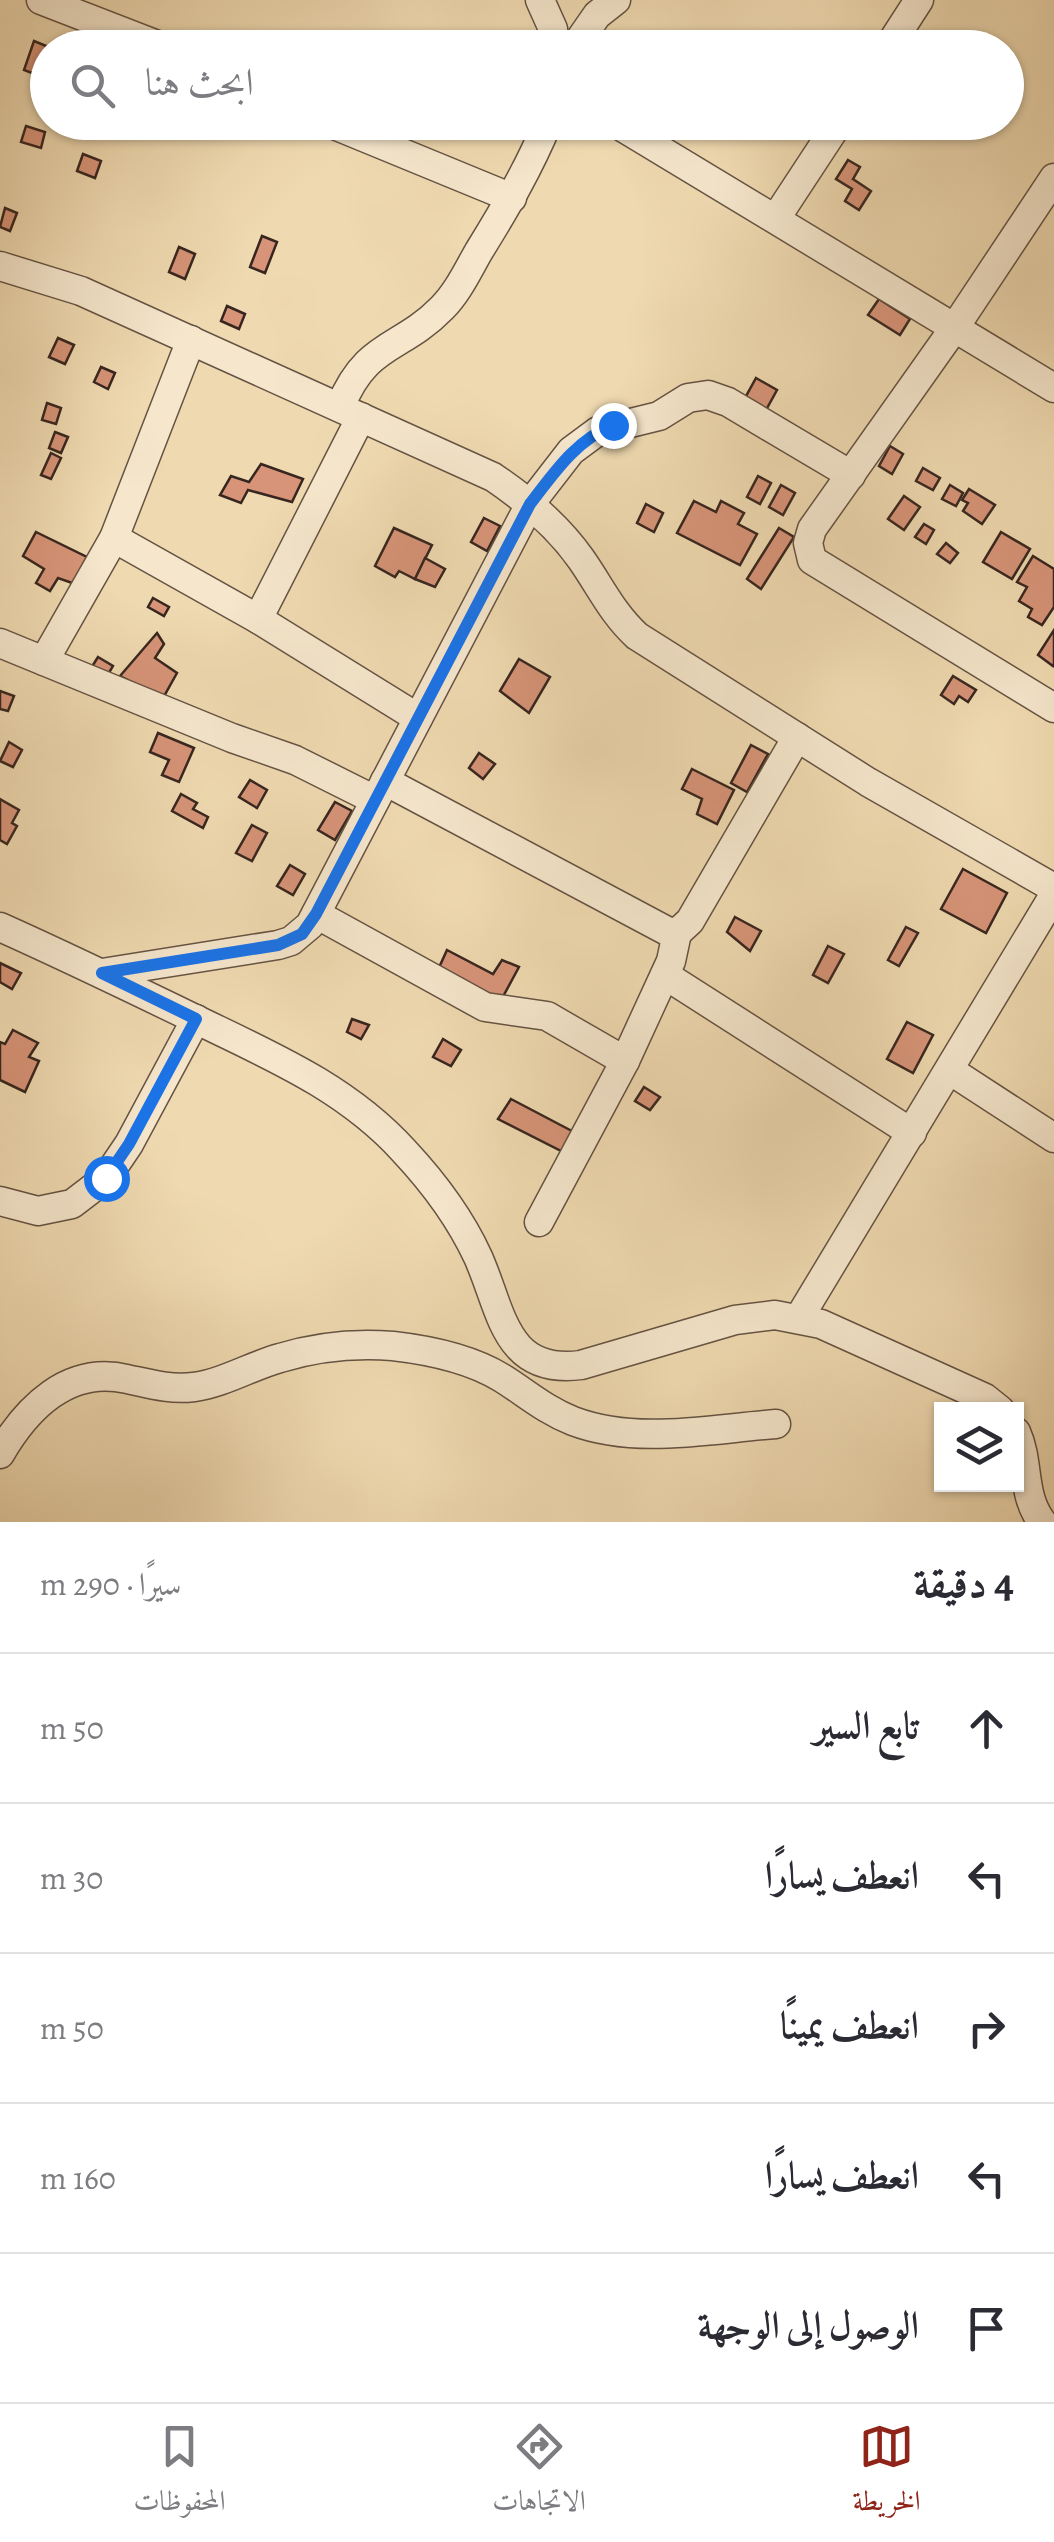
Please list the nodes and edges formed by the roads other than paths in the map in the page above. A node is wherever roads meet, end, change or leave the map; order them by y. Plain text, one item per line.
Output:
1 (41, 0) edge
2 (540, 0) edge
3 (616, 0) edge
4 (918, 0) edge
5 (118, 30) edge
6 (553, 30) edge
7 (587, 30) edge
8 (899, 30) edge
9 (371, 140) edge
10 (539, 140) edge
11 (644, 140) edge
12 (826, 140) edge
13 (1054, 178) edge
14 (512, 198) junction
15 (776, 218) junction
16 (0, 266) edge
17 (955, 328) junction
18 (190, 340) junction
19 (1054, 388) edge
20 (350, 412) junction
21 (851, 475) junction
22 (530, 504) junction
23 (114, 538) junction
24 (258, 619) junction
25 (0, 643) edge
26 (44, 660) junction
27 (1054, 708) edge
28 (418, 718) junction
29 (796, 737) junction
30 (380, 790) junction
31 (1054, 888) edge
32 (1054, 895) edge
33 (316, 914) junction
34 (0, 927) edge
35 (677, 933) junction
36 (102, 973) junction
37 (666, 975) junction
38 (196, 1019) junction
39 (625, 1061) junction
40 (950, 1071) junction
41 (912, 1133) junction
42 (1054, 1138) edge
43 (0, 1201) edge
44 (539, 1222) dead end
45 (799, 1318) junction
46 (521, 1350) junction
47 (502, 1378) junction
48 (990, 1402) edge
49 (776, 1424) dead end
50 (0, 1454) edge
51 (1024, 1462) edge
52 (1042, 1522) edge

1 - 5 street
2 - 6 street
3 - 7 street
4 - 8 street
9 - 14 street
10 - 14 street
11 - 15 street
12 - 15 street
13 - 17 street
14 - 20 street
15 - 17 street
16 - 18 street
17 - 19 street
17 - 21 street
18 - 20 street
18 - 23 street
20 - 22 street
20 - 24 street
21 - 22 street
21 - 27 street
22 - 28 street
22 - 29 street
23 - 24 street
23 - 26 street
24 - 28 street
25 - 26 street
26 - 30 street
28 - 30 street
29 - 31 street
29 - 35 street
30 - 33 street
30 - 35 street
32 - 40 street
33 - 36 street
33 - 39 street
34 - 36 street
35 - 37 street
36 - 38 street
37 - 39 street
37 - 41 street
38 - 43 street
38 - 46 street
39 - 44 street
40 - 41 street
40 - 42 street
41 - 45 street
45 - 46 street
45 - 48 street
46 - 47 street
47 - 49 street
47 - 50 street
51 - 52 street

